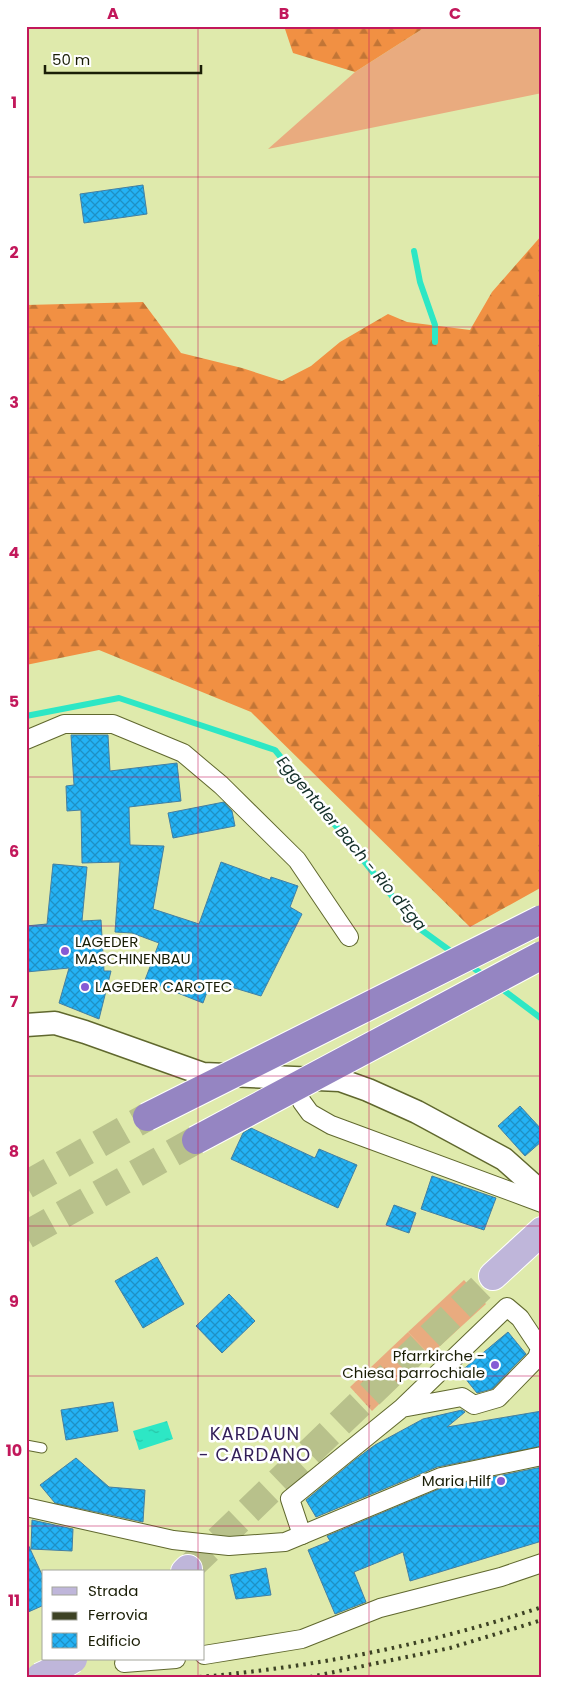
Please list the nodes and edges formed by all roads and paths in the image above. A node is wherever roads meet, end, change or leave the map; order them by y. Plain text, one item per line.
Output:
1 (26, 740) edge
2 (542, 919) edge
3 (349, 937) dead end
4 (542, 955) edge
5 (26, 1025) edge
6 (289, 1077) junction
7 (147, 1117) tunnel mouth
8 (196, 1140) tunnel mouth
9 (542, 1195) edge
10 (542, 1203) edge
11 (542, 1231) edge
12 (493, 1276) tunnel mouth
13 (402, 1408) junction
14 (26, 1445) edge
15 (42, 1448) dead end
16 (542, 1456) edge
17 (26, 1507) edge
18 (302, 1535) junction
19 (542, 1563) edge
20 (205, 1655) edge
21 (71, 1660) edge
22 (163, 1660) edge
23 (124, 1663) dead end
24 (40, 1677) edge

1 - 3 street
2 - 7 highway, bridge
4 - 8 highway, bridge
5 - 6 street
6 - 9 street
6 - 10 street
11 - 12 main road
13 - 13 street
13 - 18 street
14 - 15 lane
16 - 18 street
17 - 18 street
19 - 20 street
21 - 24 main road, bridge
22 - 23 street

